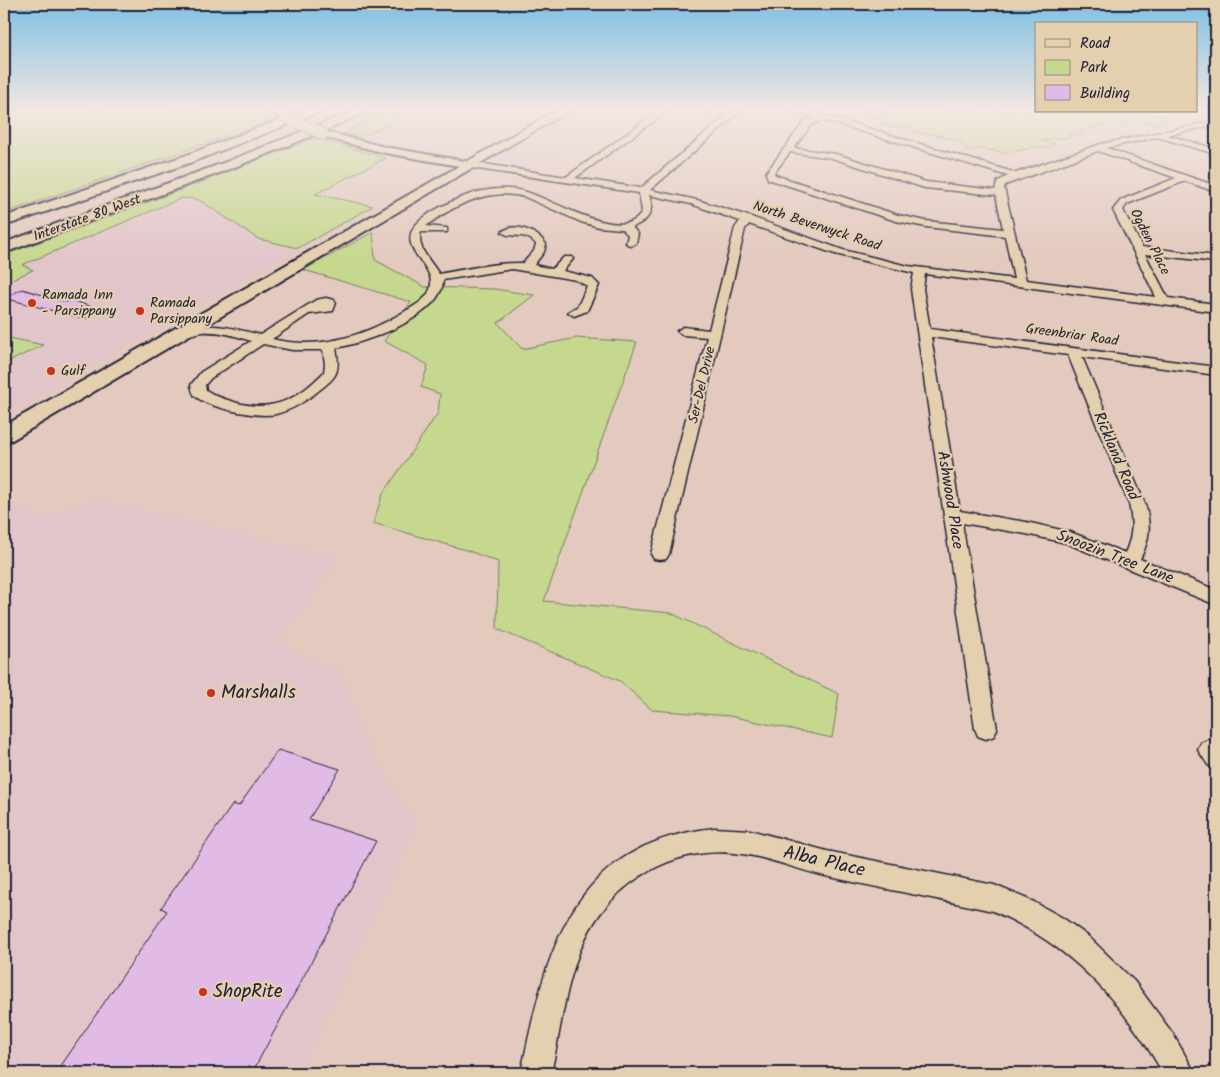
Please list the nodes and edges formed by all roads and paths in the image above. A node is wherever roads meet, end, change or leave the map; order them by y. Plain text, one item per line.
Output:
1 (185, 160) edge
2 (202, 160) edge
3 (223, 160) edge
4 (241, 160) edge
5 (442, 160) edge
6 (471, 160) edge
7 (472, 160) edge
8 (594, 160) edge
9 (679, 160) edge
10 (779, 160) edge
11 (847, 160) edge
12 (964, 160) edge
13 (1062, 160) edge
14 (1133, 160) edge
15 (465, 164) junction
16 (1016, 176) junction
17 (1185, 178) junction
18 (568, 179) junction
19 (1216, 189) edge
20 (643, 191) junction
21 (1000, 193) junction
22 (666, 196) junction
23 (647, 203) junction
24 (448, 207) junction
25 (462, 210) dead end
26 (748, 220) junction
27 (4, 222) edge
28 (610, 226) junction
29 (624, 226) junction
30 (417, 229) junction
31 (443, 230) dead end
32 (4, 231) edge
33 (507, 232) dead end
34 (1010, 233) junction
35 (603, 238) dead end
36 (4, 239) edge
37 (631, 243) dead end
38 (4, 248) edge
39 (1138, 250) junction
40 (568, 259) dead end
41 (1216, 259) edge
42 (526, 266) junction
43 (920, 271) junction
44 (555, 272) junction
45 (436, 278) junction
46 (1021, 284) junction
47 (1162, 300) junction
48 (227, 306) junction
49 (1216, 308) edge
50 (306, 311) dead end
51 (574, 312) dead end
52 (222, 328) junction
53 (683, 331) dead end
54 (924, 332) junction
55 (179, 333) junction
56 (714, 334) junction
57 (261, 339) junction
58 (329, 347) junction
59 (1073, 352) junction
60 (1216, 371) edge
61 (4, 422) edge
62 (4, 434) edge
63 (953, 516) junction
64 (660, 554) dead end
65 (1130, 561) junction
66 (1216, 598) edge
67 (986, 729) dead end
68 (536, 1073) edge
69 (1180, 1073) edge

1 - 27 highway
2 - 32 highway
3 - 36 highway
4 - 38 highway, Interstate 80 West
5 - 15 main road
6 - 15 highway
7 - 15 highway
8 - 18 street
9 - 20 street
10 - 34 street
11 - 21 street
12 - 16 street
13 - 16 street
14 - 17 street
15 - 18 street, North Beverwyck Road
15 - 48 highway
15 - 61 highway
16 - 21 street
17 - 19 street
17 - 39 street, Ogden Place
18 - 20 street, North Beverwyck Road
20 - 22 street, North Beverwyck Road
20 - 23 street
21 - 34 street
22 - 23 street
22 - 26 street, North Beverwyck Road
23 - 29 street
24 - 25 street
24 - 28 street
24 - 30 street
26 - 43 street, North Beverwyck Road
26 - 56 street, Ser-Del Drive
28 - 29 street
28 - 35 street
29 - 37 street
30 - 31 street
30 - 45 street
33 - 42 street
34 - 46 street
39 - 41 street
39 - 47 street, Ogden Place
40 - 44 street
42 - 44 street
42 - 45 street
43 - 46 street, North Beverwyck Road
43 - 54 street, Ashwood Place
44 - 51 street
45 - 58 street
46 - 47 street, North Beverwyck Road
47 - 49 street, North Beverwyck Road
48 - 52 street
48 - 55 highway
50 - 57 street
52 - 55 street
52 - 57 street
53 - 56 street
54 - 59 street, Greenbriar Road
54 - 63 street, Ashwood Place
55 - 62 highway
56 - 64 street, Ser-Del Drive
57 - 58 street
57 - 58 street
59 - 60 street, Greenbriar Road
59 - 65 street, Rickland Road
63 - 65 street, Snoozin Tree Lane
63 - 67 street, Ashwood Place
65 - 66 street, Snoozin Tree Lane
68 - 69 street, Alba Place

